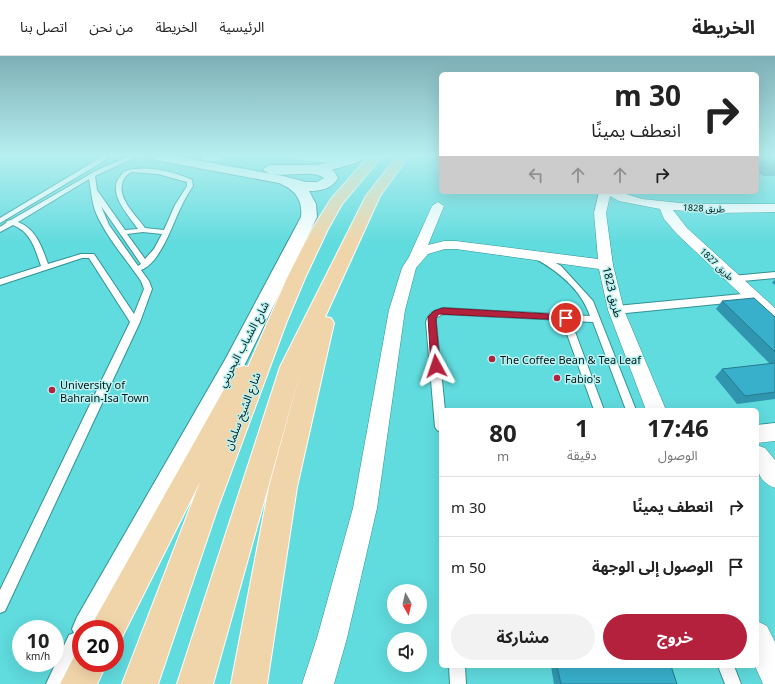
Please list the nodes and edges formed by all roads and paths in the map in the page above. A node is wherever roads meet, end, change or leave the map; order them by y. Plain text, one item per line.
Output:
1 (59, 185) edge
2 (76, 185) edge
3 (94, 185) edge
4 (120, 185) edge
5 (190, 185) edge
6 (294, 185) edge
7 (298, 185) edge
8 (320, 185) edge
9 (351, 185) edge
10 (381, 185) edge
11 (96, 194) junction
12 (606, 196) edge
13 (438, 206) dead end
14 (665, 206) junction
15 (773, 209) edge
16 (1, 220) edge
17 (13, 223) junction
18 (0, 230) edge
19 (143, 230) junction
20 (167, 232) junction
21 (122, 233) junction
22 (534, 255) junction
23 (416, 257) junction
24 (606, 265) junction
25 (45, 266) junction
26 (142, 267) junction
27 (339, 268) junction
28 (775, 275) edge
29 (732, 279) junction
30 (0, 282) edge
31 (753, 297) junction
32 (616, 310) junction
33 (775, 317) edge
34 (566, 318) junction
35 (597, 319) junction
36 (277, 321) junction
37 (135, 322) junction
38 (439, 408) edge
39 (598, 408) edge
40 (630, 408) edge
41 (655, 408) edge
42 (775, 432) edge
43 (759, 434) edge
44 (759, 457) edge
45 (775, 477) edge
46 (0, 606) edge
47 (94, 620) edge
48 (113, 620) edge
49 (759, 640) edge
50 (72, 667) edge
51 (457, 668) edge
52 (727, 668) edge
53 (84, 672) edge
54 (775, 676) edge
55 (64, 684) edge
56 (78, 684) edge
57 (140, 684) edge
58 (195, 684) edge
59 (249, 684) edge
60 (318, 684) edge
61 (458, 684) edge
62 (733, 684) edge

1 - 16 lane
2 - 17 lane
3 - 11 lane
4 - 19 lane
5 - 20 lane
6 - 47 street, شارع الشباب البحريني
7 - 8 street
9 - 36 main road, شارع الشيخ سلمان
10 - 27 main road
11 - 21 lane
11 - 26 lane
12 - 14 street, طريق 1828
12 - 24 street, طريق 1823
13 - 23 street
14 - 15 street, طريق 1828
14 - 29 street, طريق 1827
16 - 17 lane
17 - 18 lane
17 - 25 lane
19 - 20 lane
19 - 21 lane
20 - 26 lane
21 - 26 lane
22 - 23 street
22 - 24 street
22 - 35 lane
23 - 60 street
24 - 32 street, طريق 1823
25 - 30 lane
25 - 37 lane
26 - 37 lane
27 - 58 main road
27 - 59 main road
28 - 29 street
29 - 31 street, طريق 1827
31 - 32 street
31 - 33 street, طريق 1827
32 - 41 street, طريق 1823
34 - 35 lane
34 - 38 lane
34 - 39 lane
35 - 40 lane
36 - 48 main road
36 - 57 main road, شارع الشيخ سلمان
37 - 46 lane
42 - 43 street
44 - 45 street
49 - 54 street
50 - 55 street
51 - 61 lane
52 - 62 lane
53 - 56 main road

